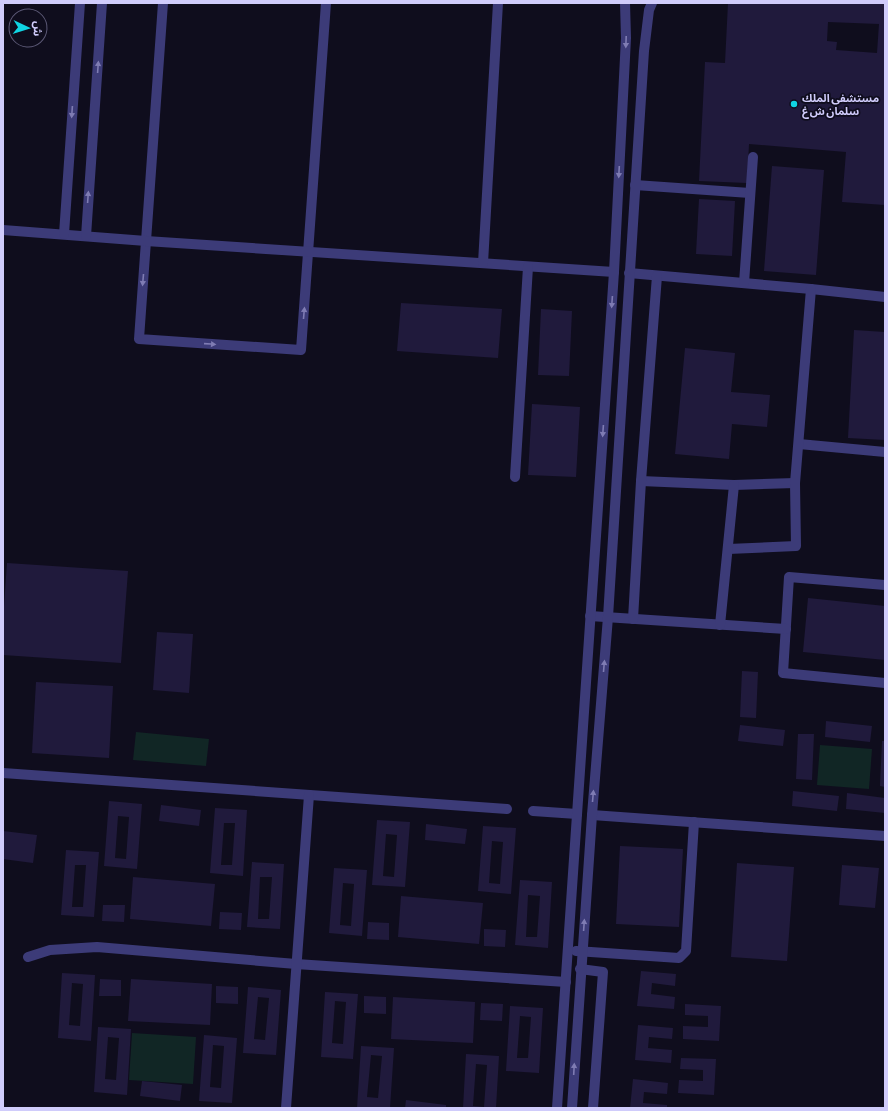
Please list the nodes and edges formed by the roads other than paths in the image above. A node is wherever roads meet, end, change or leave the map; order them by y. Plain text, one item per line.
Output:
1 (80, 3) edge
2 (102, 3) edge
3 (163, 3) edge
4 (326, 3) edge
5 (498, 3) edge
6 (625, 3) edge
7 (652, 3) edge
8 (753, 157) dead end
9 (635, 185) junction
10 (750, 193) junction
11 (3, 230) edge
12 (64, 234) junction
13 (86, 236) junction
14 (146, 241) junction
15 (309, 251) junction
16 (483, 263) junction
17 (528, 267) junction
18 (614, 272) junction
19 (630, 274) junction
20 (657, 276) junction
21 (744, 283) junction
22 (811, 289) junction
23 (885, 297) edge
24 (798, 444) junction
25 (885, 452) edge
26 (514, 477) dead end
27 (641, 481) junction
28 (796, 483) junction
29 (734, 485) junction
30 (728, 549) junction
31 (885, 585) edge
32 (590, 616) junction
33 (608, 617) junction
34 (633, 619) junction
35 (720, 625) junction
36 (786, 629) junction
37 (588, 641) junction
38 (606, 643) junction
39 (885, 683) edge
40 (3, 773) edge
41 (309, 795) junction
42 (507, 809) dead end
43 (533, 811) dead end
44 (577, 814) junction
45 (592, 815) junction
46 (694, 822) junction
47 (885, 836) edge
48 (568, 951) junction
49 (582, 952) junction
50 (28, 957) dead end
51 (296, 964) junction
52 (580, 970) junction
53 (566, 982) junction
54 (286, 1108) edge
55 (557, 1108) edge
56 (572, 1108) edge
57 (593, 1108) edge

1 -> 12 street
13 -> 2 street
3 - 14 street
4 - 15 street
5 - 16 street
6 -> 18 street
7 - 9 street
8 - 10 street
9 - 10 street
9 - 19 street
10 - 21 street
11 - 12 street
12 - 13 street
13 - 14 street
14 - 15 street
14 -> 15 street
15 - 16 street
16 - 17 street
17 - 18 street
17 - 26 street
18 -> 32 street
19 - 20 street
19 - 33 street
20 - 21 street
20 - 27 street
21 - 22 street
22 - 23 street
22 - 24 street
24 - 25 street
24 - 28 street
27 - 29 street
27 - 34 street
28 - 29 street
28 - 30 street
29 - 30 street
30 - 35 street
31 - 36 street
32 - 33 street
32 - 37 street
33 - 34 street
33 - 38 street
34 - 35 street
35 - 36 street
36 - 39 street
37 - 38 street
37 - 44 street
45 -> 38 street
40 - 41 street
41 - 42 street
41 - 51 street
43 - 44 street
44 - 48 street
45 - 46 street
49 -> 45 street
46 - 47 street
46 - 49 street
48 - 49 street
48 - 53 street
49 - 52 street
50 - 51 street
51 - 53 street
51 - 54 street
56 -> 52 street
52 - 57 street
53 - 55 street

